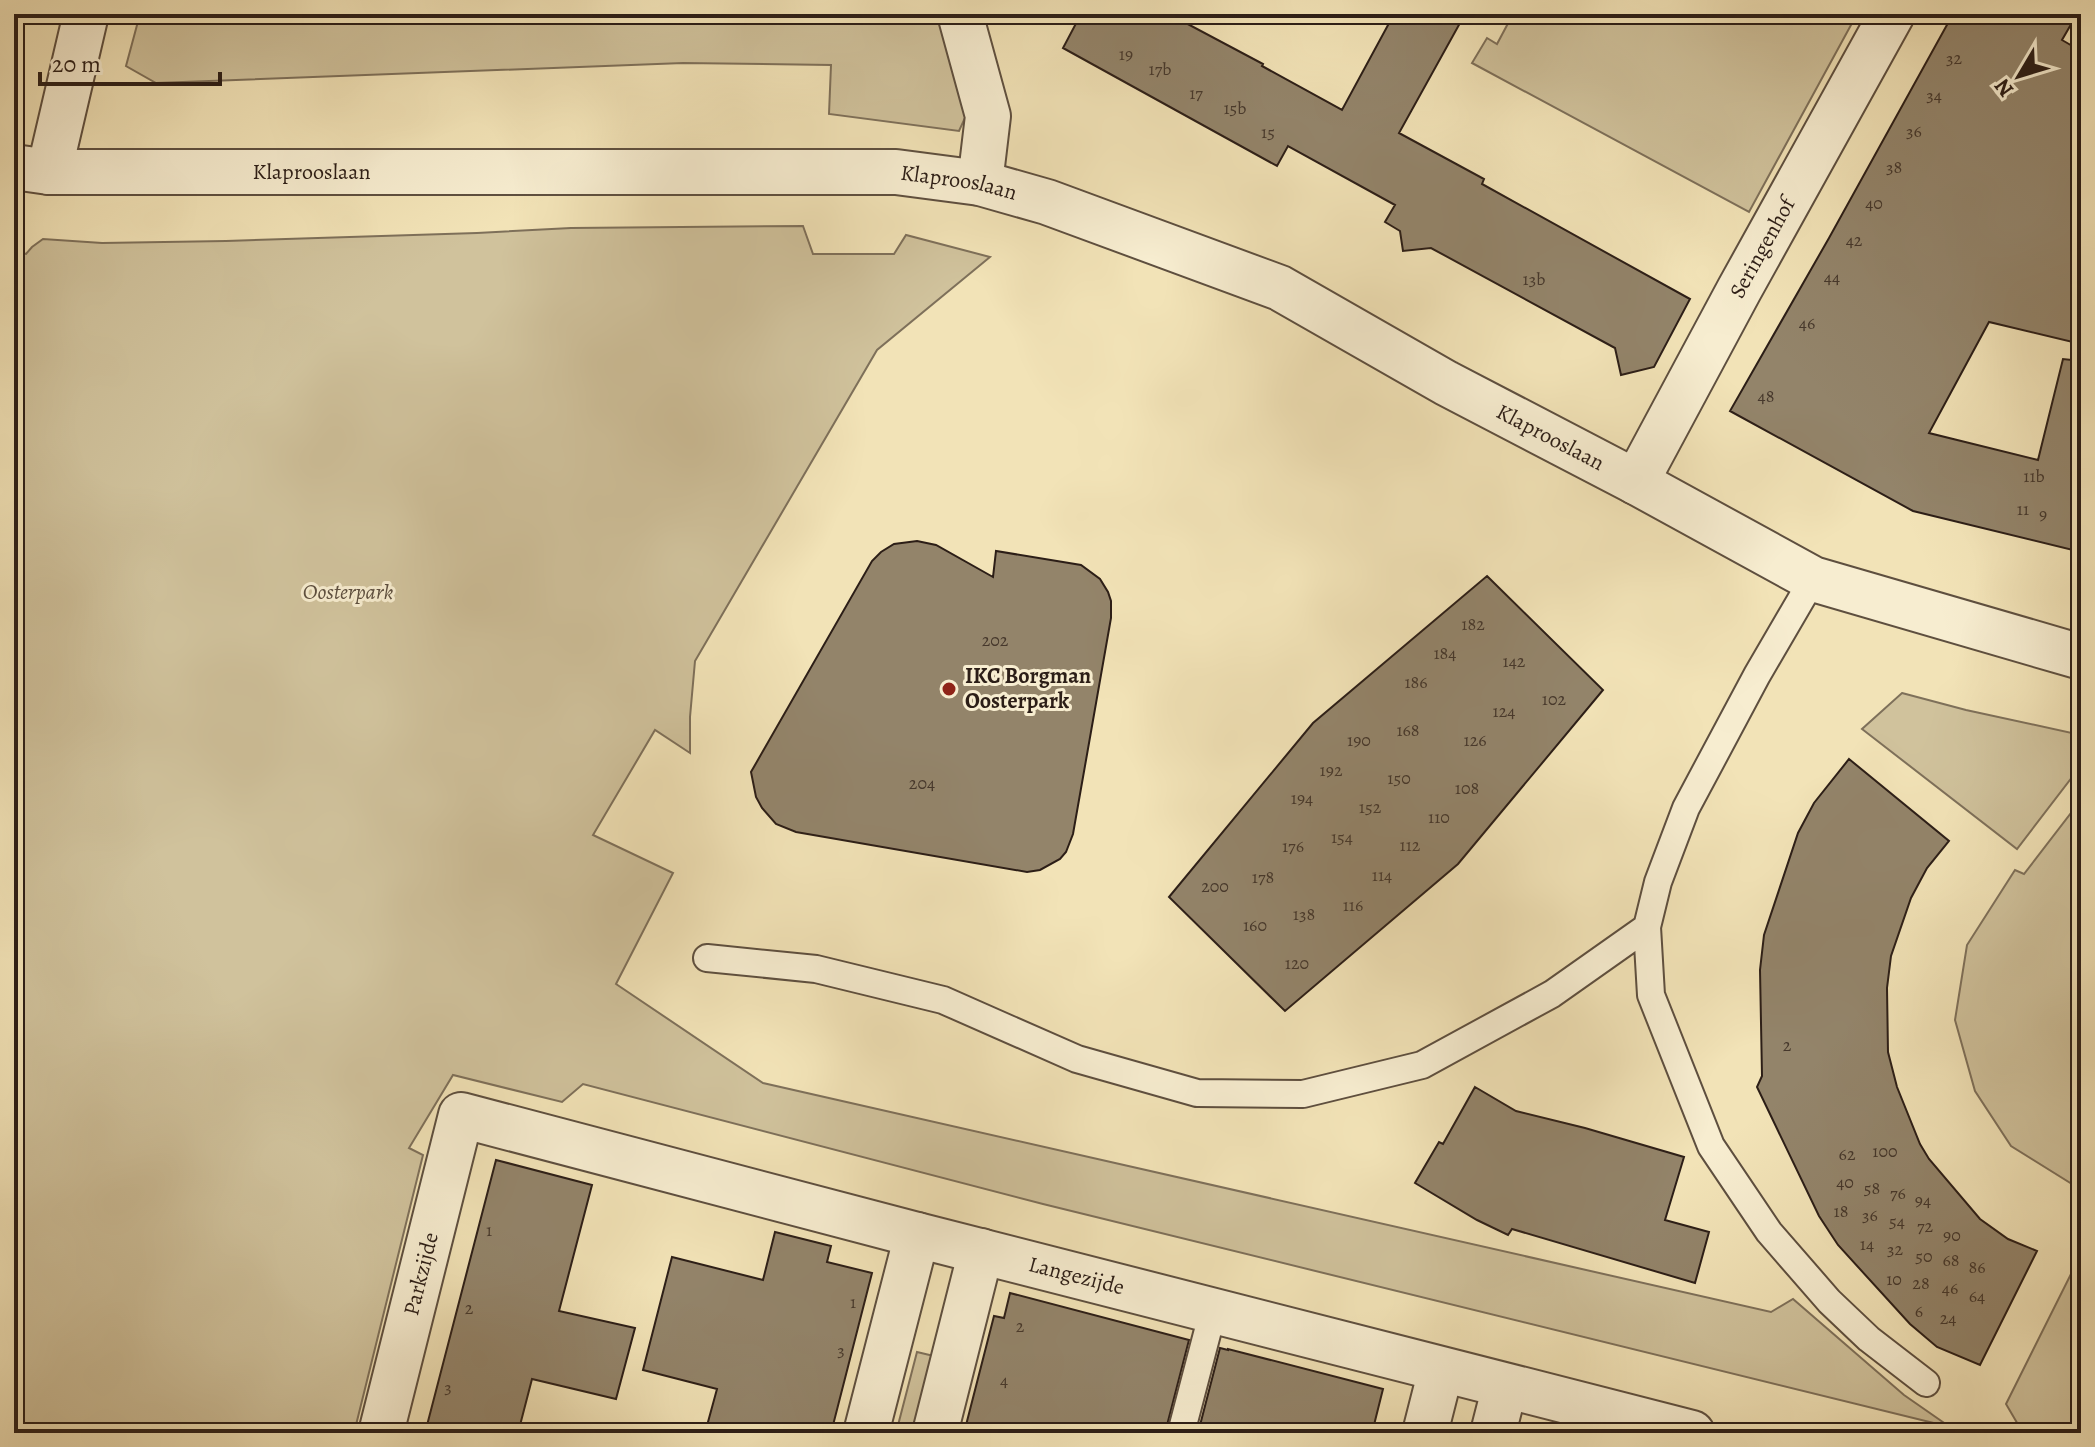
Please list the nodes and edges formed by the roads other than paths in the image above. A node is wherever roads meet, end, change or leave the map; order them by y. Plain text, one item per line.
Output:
1 (86, 14) edge
2 (960, 14) edge
3 (1892, 14) edge
4 (31, 169) edge
5 (980, 183) junction
6 (1636, 482) junction
7 (1813, 579) junction
8 (2081, 657) edge
9 (1647, 927) junction
10 (707, 958) dead end
11 (461, 1115) joint
12 (917, 1235) junction
13 (981, 1251) junction
14 (1213, 1311) junction
15 (1441, 1370) junction
16 (1926, 1383) dead end
17 (1505, 1386) junction
18 (381, 1433) edge
19 (866, 1433) edge
20 (935, 1433) edge
21 (1181, 1433) edge
22 (1425, 1433) edge
23 (1493, 1433) edge
24 (1692, 1433) edge

1 - 4 street
2 - 5 street
3 - 6 street, Seringenhof
4 - 5 street, Klaprooslaan
5 - 6 street, Klaprooslaan
6 - 7 street, Klaprooslaan
7 - 8 street, Klaprooslaan
7 - 9 lane
9 - 10 lane
9 - 16 lane
11 - 12 street, Langezijde
11 - 18 street, Parkzijde
12 - 13 street, Langezijde
12 - 19 street
13 - 14 street, Langezijde
13 - 20 street
14 - 15 street, Langezijde
14 - 21 lane
15 - 17 street, Langezijde
15 - 22 street
17 - 23 street
17 - 24 street, Langezijde

